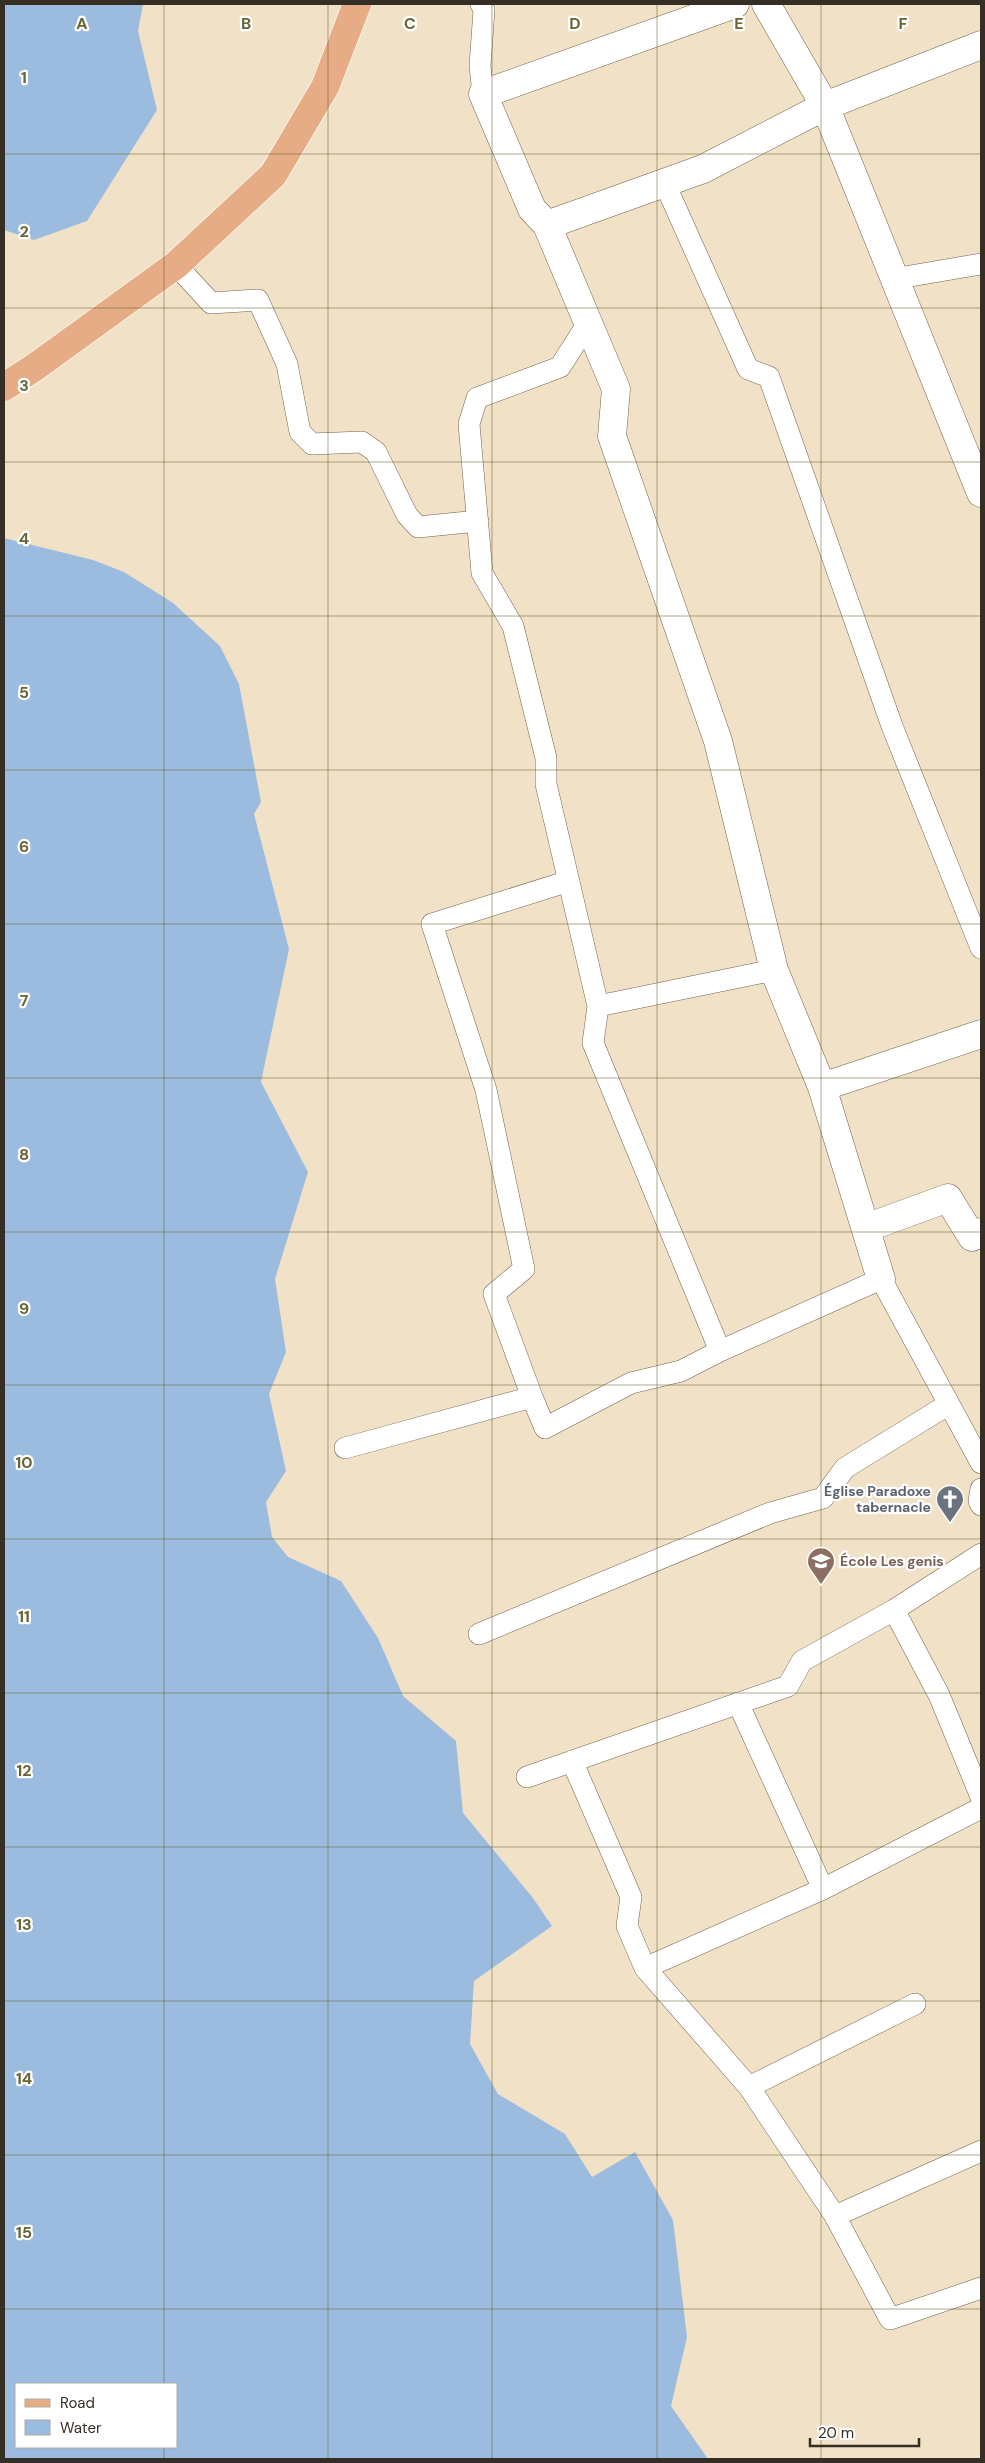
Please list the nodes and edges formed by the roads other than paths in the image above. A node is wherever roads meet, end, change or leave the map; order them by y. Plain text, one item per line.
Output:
1 (357, 4) edge
2 (482, 4) edge
3 (735, 4) edge
4 (766, 4) edge
5 (981, 45) edge
6 (483, 94) junction
7 (825, 106) junction
8 (665, 184) junction
9 (546, 225) junction
10 (981, 264) edge
11 (176, 265) junction
12 (893, 280) junction
13 (588, 323) junction
14 (4, 387) edge
15 (981, 493) edge
16 (478, 521) junction
17 (569, 880) junction
18 (981, 948) edge
19 (774, 970) junction
20 (598, 1006) junction
21 (981, 1034) edge
22 (822, 1087) junction
23 (866, 1228) junction
24 (978, 1240) edge
25 (881, 1279) junction
26 (720, 1350) junction
27 (532, 1397) junction
28 (949, 1404) junction
29 (345, 1448) dead end
30 (981, 1463) edge
31 (981, 1489) edge
32 (981, 1505) edge
33 (981, 1554) edge
34 (894, 1610) junction
35 (480, 1634) dead end
36 (738, 1703) junction
37 (572, 1761) junction
38 (527, 1777) dead end
39 (981, 1797) edge
40 (981, 1808) edge
41 (823, 1889) junction
42 (645, 1968) junction
43 (915, 2004) dead end
44 (749, 2087) junction
45 (981, 2151) edge
46 (835, 2216) junction
47 (981, 2288) edge

1 - 11 main road
2 - 6 lane
3 - 6 street
4 - 7 street
5 - 7 street
6 - 9 street
7 - 8 street
7 - 12 street
8 - 9 street
8 - 18 lane
9 - 13 street
10 - 12 lane
11 - 14 main road
11 - 16 lane
12 - 15 street
13 - 16 lane
13 - 19 street
16 - 17 lane
17 - 20 lane
17 - 27 lane
19 - 20 lane
19 - 22 street
20 - 26 lane
21 - 22 street
22 - 23 street
23 - 24 street
23 - 25 street
25 - 26 lane
25 - 28 lane
26 - 27 lane
27 - 29 lane
28 - 30 lane
28 - 35 lane
31 - 32 lane
33 - 34 lane
34 - 36 lane
34 - 39 lane
36 - 37 lane
36 - 41 lane
37 - 38 lane
37 - 42 lane
40 - 41 lane
41 - 42 lane
42 - 44 lane
43 - 44 lane
44 - 46 lane
45 - 46 lane
46 - 47 lane

